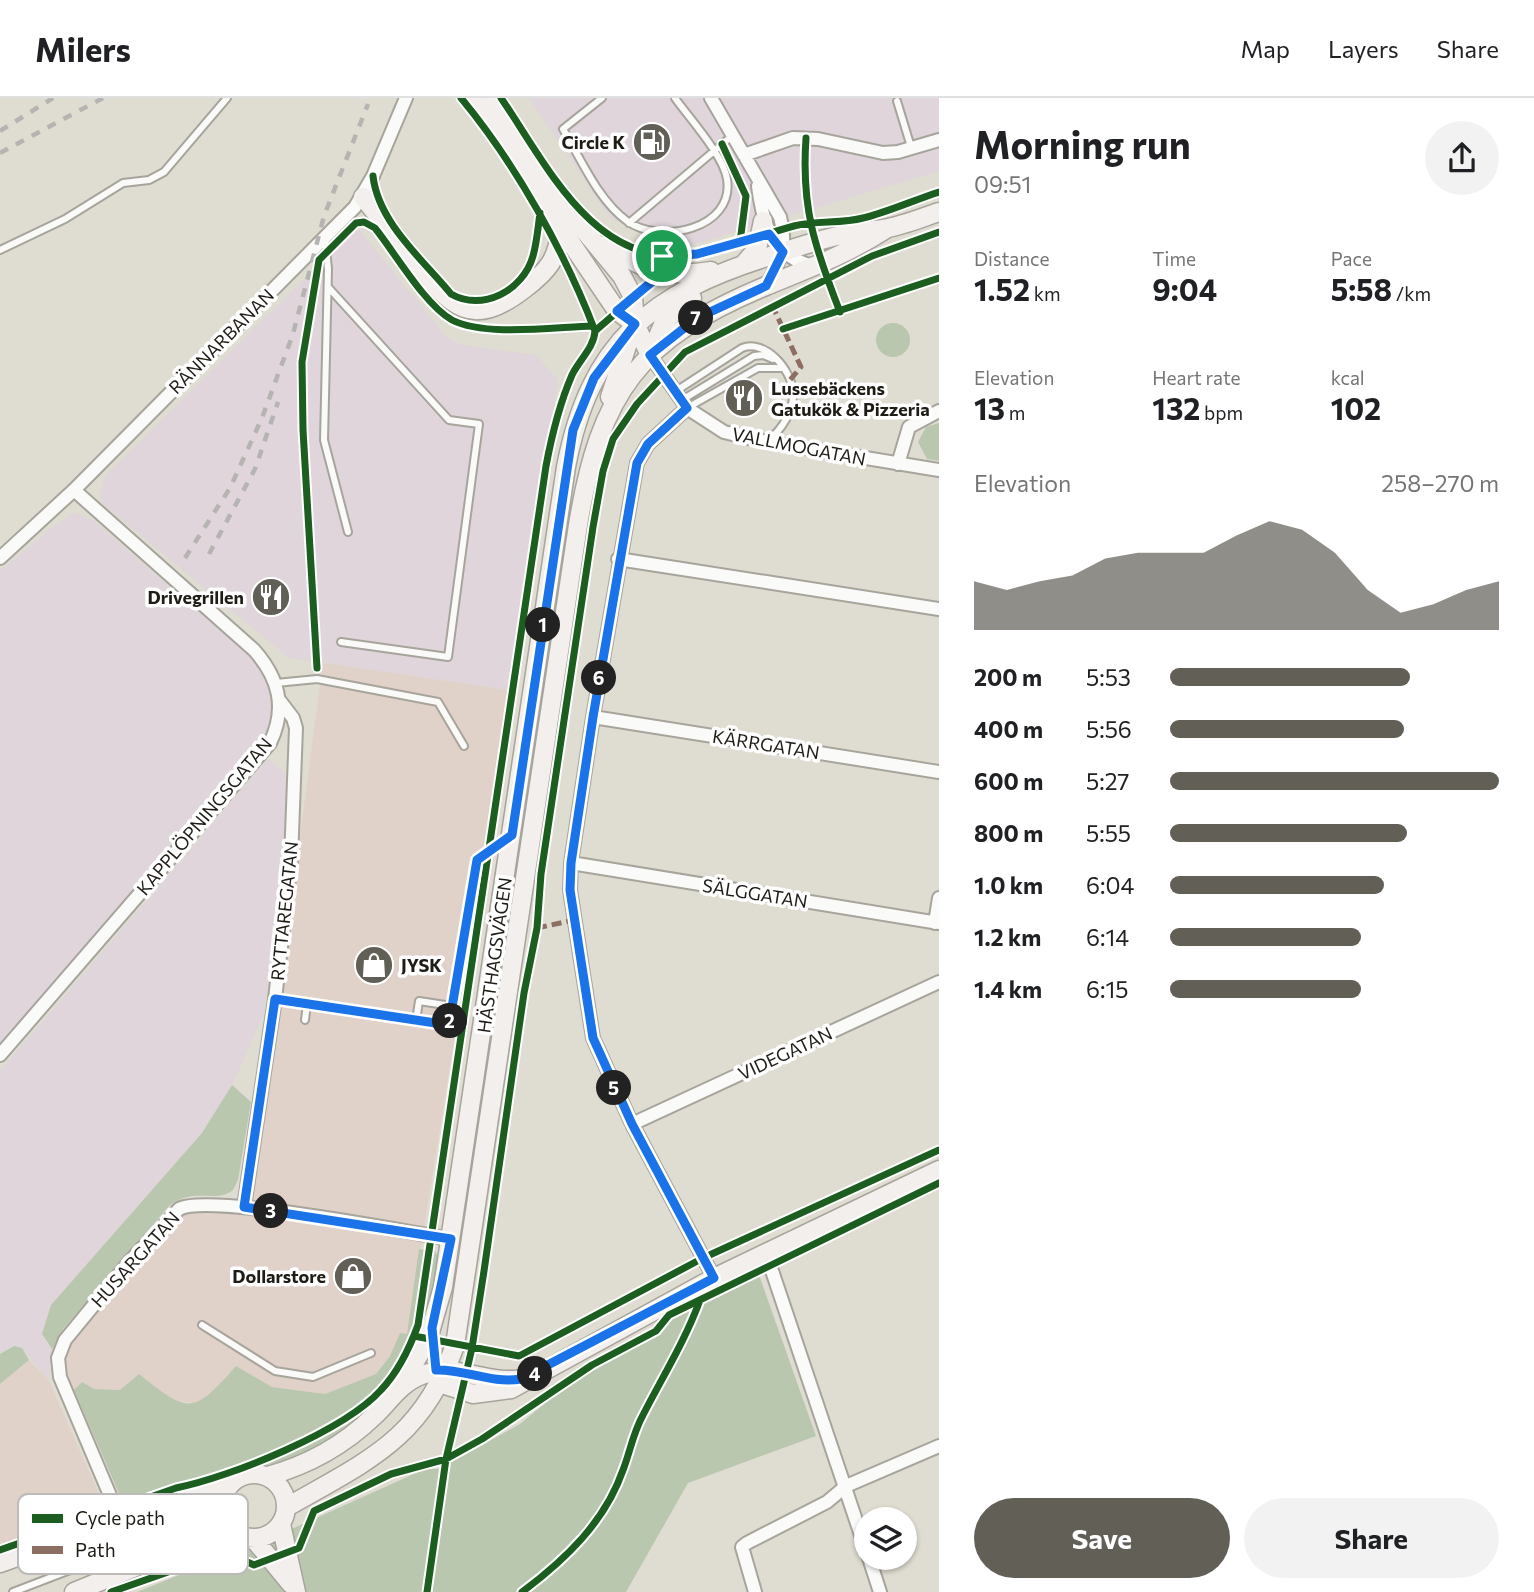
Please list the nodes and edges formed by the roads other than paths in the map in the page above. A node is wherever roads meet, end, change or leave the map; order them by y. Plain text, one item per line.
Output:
1 (227, 98) edge
2 (406, 98) edge
3 (473, 98) edge
4 (490, 98) edge
5 (601, 98) edge
6 (675, 98) edge
7 (711, 98) edge
8 (897, 102) dead end
9 (733, 135) junction
10 (939, 140) edge
11 (912, 149) junction
12 (713, 152) junction
13 (744, 155) junction
14 (758, 182) junction
15 (363, 197) junction
16 (939, 212) edge
17 (763, 221) junction
18 (629, 223) junction
19 (560, 228) junction
20 (583, 229) junction
21 (886, 229) junction
22 (325, 237) junction
23 (0, 250) edge
24 (783, 252) junction
25 (736, 266) junction
26 (815, 266) junction
27 (766, 286) junction
28 (328, 287) junction
29 (635, 324) junction
30 (650, 355) junction
31 (781, 368) junction
32 (681, 400) junction
33 (939, 411) edge
34 (597, 438) junction
35 (766, 442) junction
36 (898, 464) junction
37 (939, 470) edge
38 (74, 490) junction
39 (348, 531) dead end
40 (0, 558) edge
41 (618, 559) junction
42 (939, 609) edge
43 (341, 642) dead end
44 (276, 683) junction
45 (281, 701) junction
46 (593, 717) junction
47 (464, 746) dead end
48 (939, 772) edge
49 (512, 835) junction
50 (571, 863) junction
51 (939, 898) edge
52 (937, 923) edge
53 (939, 982) edge
54 (275, 999) junction
55 (307, 1004) junction
56 (452, 1006) junction
57 (305, 1020) dead end
58 (416, 1021) junction
59 (0, 1055) edge
60 (632, 1124) junction
61 (939, 1170) edge
62 (244, 1207) junction
63 (451, 1239) junction
64 (766, 1253) junction
65 (714, 1278) junction
66 (202, 1325) dead end
67 (432, 1328) junction
68 (372, 1353) dead end
69 (440, 1375) junction
70 (401, 1386) junction
71 (939, 1446) edge
72 (268, 1476) junction
73 (236, 1479) junction
74 (846, 1486) junction
75 (110, 1494) edge
76 (192, 1494) edge
77 (226, 1494) edge
78 (854, 1512) edge
79 (284, 1516) junction
80 (248, 1536) edge
81 (248, 1539) edge
82 (18, 1556) edge
83 (0, 1563) edge
84 (873, 1570) edge
85 (60, 1574) edge
86 (118, 1574) edge
87 (295, 1589) edge
88 (13, 1592) edge
89 (74, 1592) edge
90 (755, 1592) edge
91 (880, 1592) edge

1 - 23 lane
2 - 15 street, RÄNNARBANAN
3 - 19 main road
4 - 20 main road
5 - 18 lane
6 - 12 lane
7 - 9 street
8 - 11 lane
9 - 12 lane
9 - 13 street
10 - 11 street
11 - 13 street
12 - 18 lane
12 - 18 lane
13 - 14 street
14 - 17 street
14 - 24 street
15 - 19 main road
15 - 22 street, RÄNNARBANAN
16 - 21 main road
17 - 24 street
17 - 25 main road
19 - 29 main road
20 - 25 main road
20 - 29 main road
21 - 24 main road
21 - 26 main road
22 - 28 lane
22 - 38 street, RÄNNARBANAN
24 - 25 main road
24 - 26 street
24 - 27 street
25 - 29 main road, HÄSTHAGSVÄGEN
25 - 30 main road
26 - 27 main road
27 - 30 main road
28 - 39 lane
28 - 43 lane
29 - 30 main road
29 - 34 main road
29 - 49 main road, HÄSTHAGSVÄGEN
30 - 32 street, VALLMOGATAN
30 - 34 main road, HÄSTHAGSVÄGEN
31 - 32 lane
31 - 32 lane
31 - 32 lane
31 - 35 lane
32 - 35 street, VALLMOGATAN
32 - 41 street
33 - 36 street
34 - 69 main road, HÄSTHAGSVÄGEN
35 - 36 street, VALLMOGATAN
36 - 37 street, VALLMOGATAN
38 - 40 street, RÄNNARBANAN
38 - 44 street, KAPPLÖPNINGSGATAN
41 - 42 street
41 - 46 street
44 - 45 street, KAPPLÖPNINGSGATAN
44 - 47 lane
45 - 54 street, RYTTAREGATAN
45 - 59 street, KAPPLÖPNINGSGATAN
46 - 48 street, KÄRRGATAN
46 - 50 street
49 - 56 lane
49 - 63 main road, HÄSTHAGSVÄGEN
50 - 52 street, SÄLGGATAN
50 - 60 street
51 - 52 street
53 - 60 street, VIDEGATAN
54 - 55 lane
54 - 62 street, RYTTAREGATAN
55 - 57 lane
55 - 58 lane
56 - 58 lane
56 - 58 lane
60 - 65 street
61 - 64 main road
62 - 63 street, HUSARGATAN
62 - 75 street, HUSARGATAN
63 - 67 main road, HÄSTHAGSVÄGEN
64 - 65 main road
64 - 74 street
65 - 69 main road
66 - 68 lane
67 - 69 main road
67 - 70 main road, HÄSTHAGSVÄGEN
69 - 70 main road
69 - 79 main road, HÄSTHAGSVÄGEN
70 - 72 main road
71 - 74 street
72 - 73 main road
72 - 79 main road
73 - 76 main road
73 - 77 main road
74 - 78 street
74 - 90 street
79 - 80 main road
79 - 87 main road
81 - 87 main road
82 - 83 main road
84 - 91 street
85 - 88 lane
86 - 89 main road

